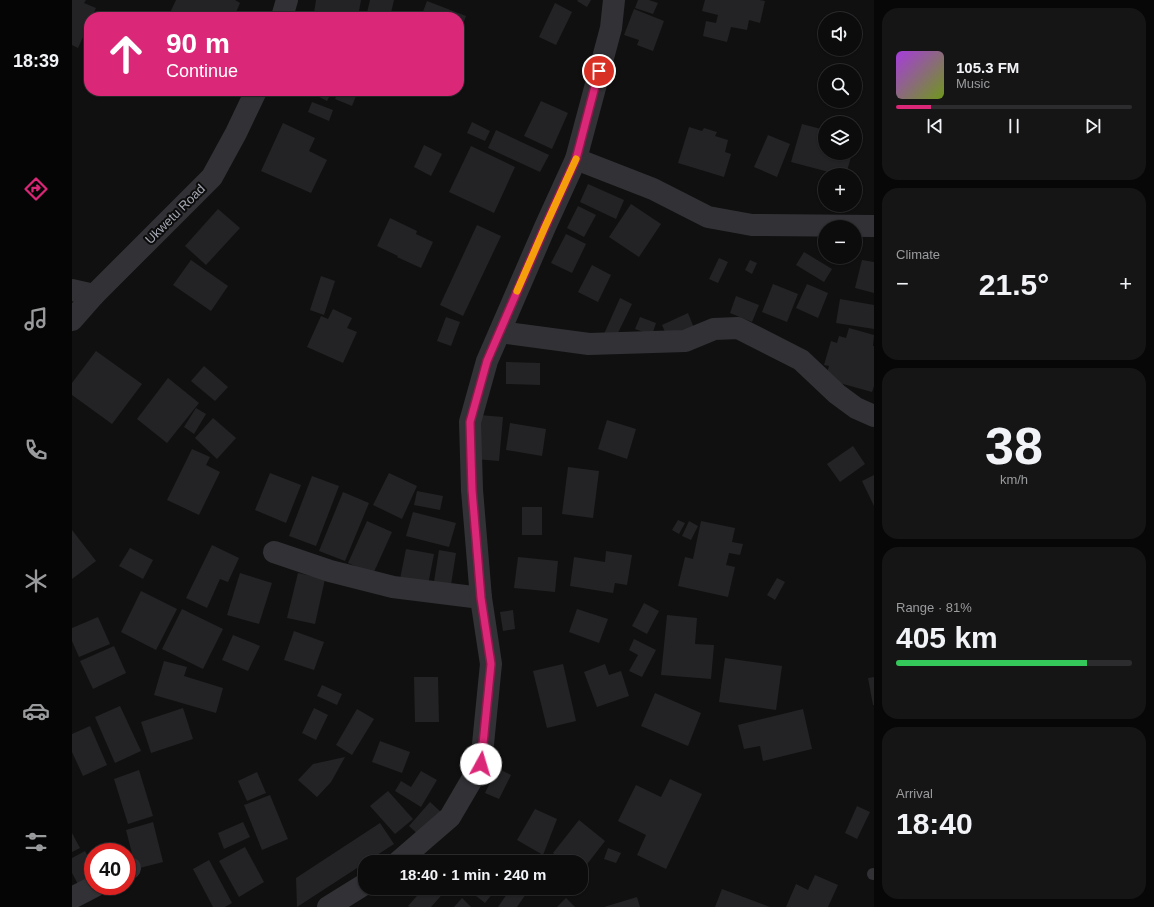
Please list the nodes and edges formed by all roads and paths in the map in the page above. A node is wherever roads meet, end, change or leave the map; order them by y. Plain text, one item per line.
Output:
1 (287, 0) edge
2 (614, 0) edge
3 (283, 12) edge
4 (254, 96) edge
5 (576, 159) junction
6 (874, 226) edge
7 (72, 290) edge
8 (94, 295) junction
9 (72, 320) edge
10 (500, 332) junction
11 (874, 416) edge
12 (274, 552) dead end
13 (481, 598) junction
14 (406, 855) edge
15 (358, 888) edge
16 (84, 892) edge
17 (72, 898) edge
18 (328, 907) edge

1 - 3 street
2 - 5 street
4 - 8 street, Ukwetu Road
5 - 6 street
5 - 10 street
7 - 8 street
8 - 9 street, Ukwetu Road
10 - 11 street
10 - 13 street
12 - 13 street
13 - 14 street
15 - 18 street
16 - 17 street

